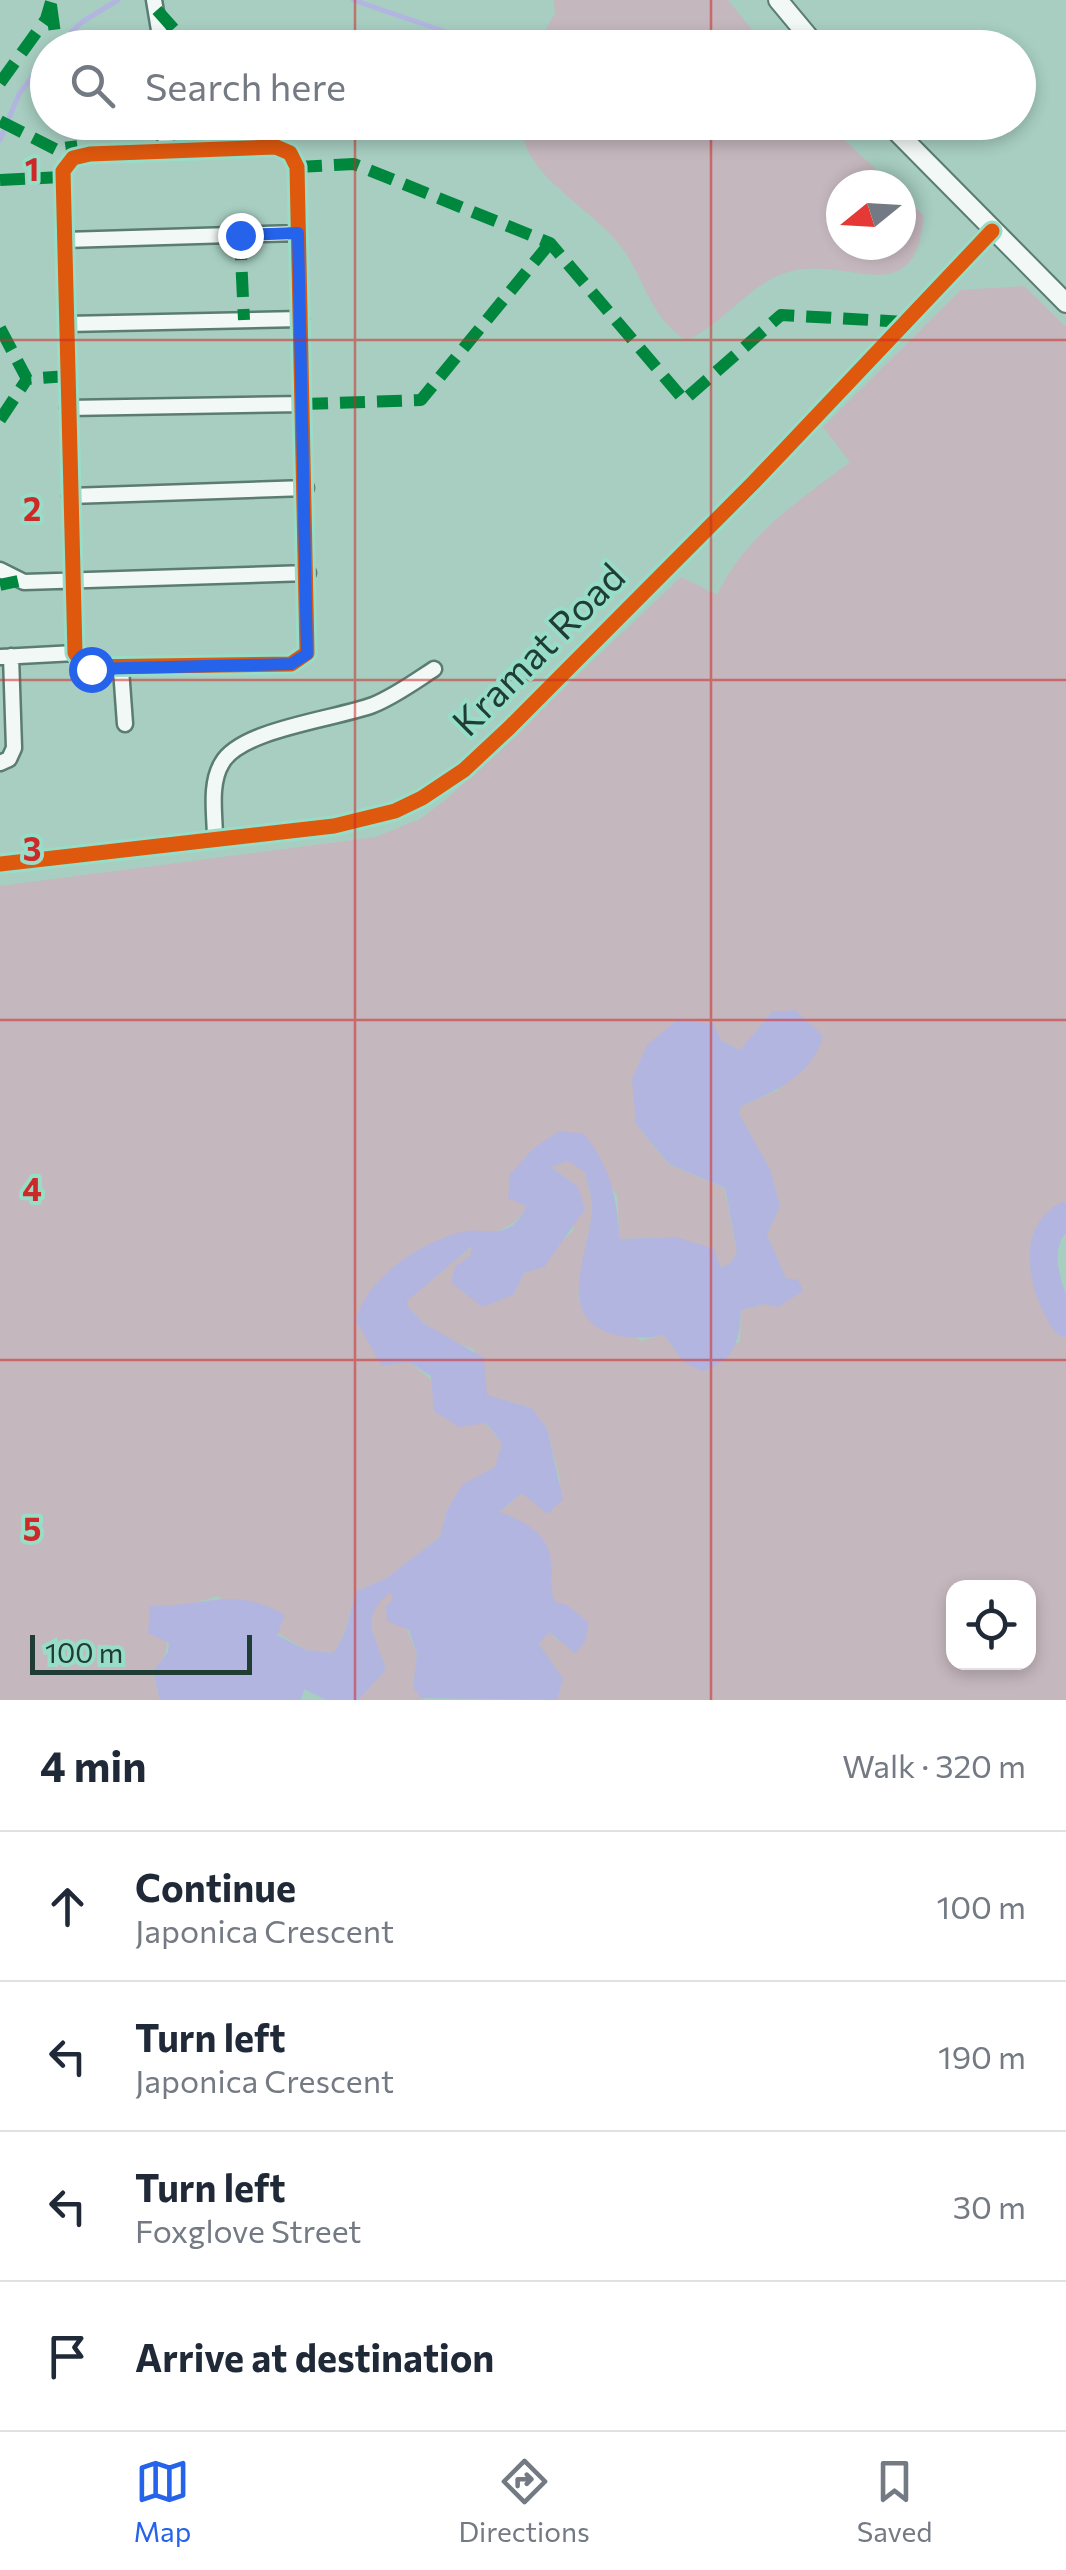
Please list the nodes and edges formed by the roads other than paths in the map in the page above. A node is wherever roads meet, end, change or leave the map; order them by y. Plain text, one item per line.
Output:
1 (778, 0) edge
2 (155, 5) edge
3 (159, 30) edge
4 (803, 30) edge
5 (166, 140) edge
6 (904, 140) edge
7 (166, 150) junction
8 (992, 230) junction
9 (298, 233) junction
10 (65, 240) junction
11 (1066, 303) edge
12 (301, 319) junction
13 (67, 324) junction
14 (303, 404) junction
15 (68, 408) junction
16 (306, 488) junction
17 (70, 496) junction
18 (0, 570) edge
19 (308, 573) junction
20 (73, 581) junction
21 (76, 654) junction
22 (6, 657) edge
23 (121, 669) junction
24 (434, 669) dead end
25 (125, 724) dead end
26 (0, 763) edge
27 (216, 840) junction
28 (0, 864) edge

1 - 4 main road
2 - 3 street
5 - 7 street
6 - 8 main road
7 - 9 street
7 - 10 street
8 - 11 main road
8 - 27 street, Kramat Road
9 - 10 street
9 - 12 street
10 - 13 street
12 - 13 street
12 - 14 street
13 - 15 street
14 - 15 street
14 - 16 street
15 - 17 street
16 - 17 street
16 - 19 street
17 - 20 street
18 - 20 street
19 - 20 street
19 - 23 street
20 - 21 street
21 - 22 street
21 - 23 street
22 - 26 street
23 - 25 street
24 - 27 street
27 - 28 street, Kramat Road

